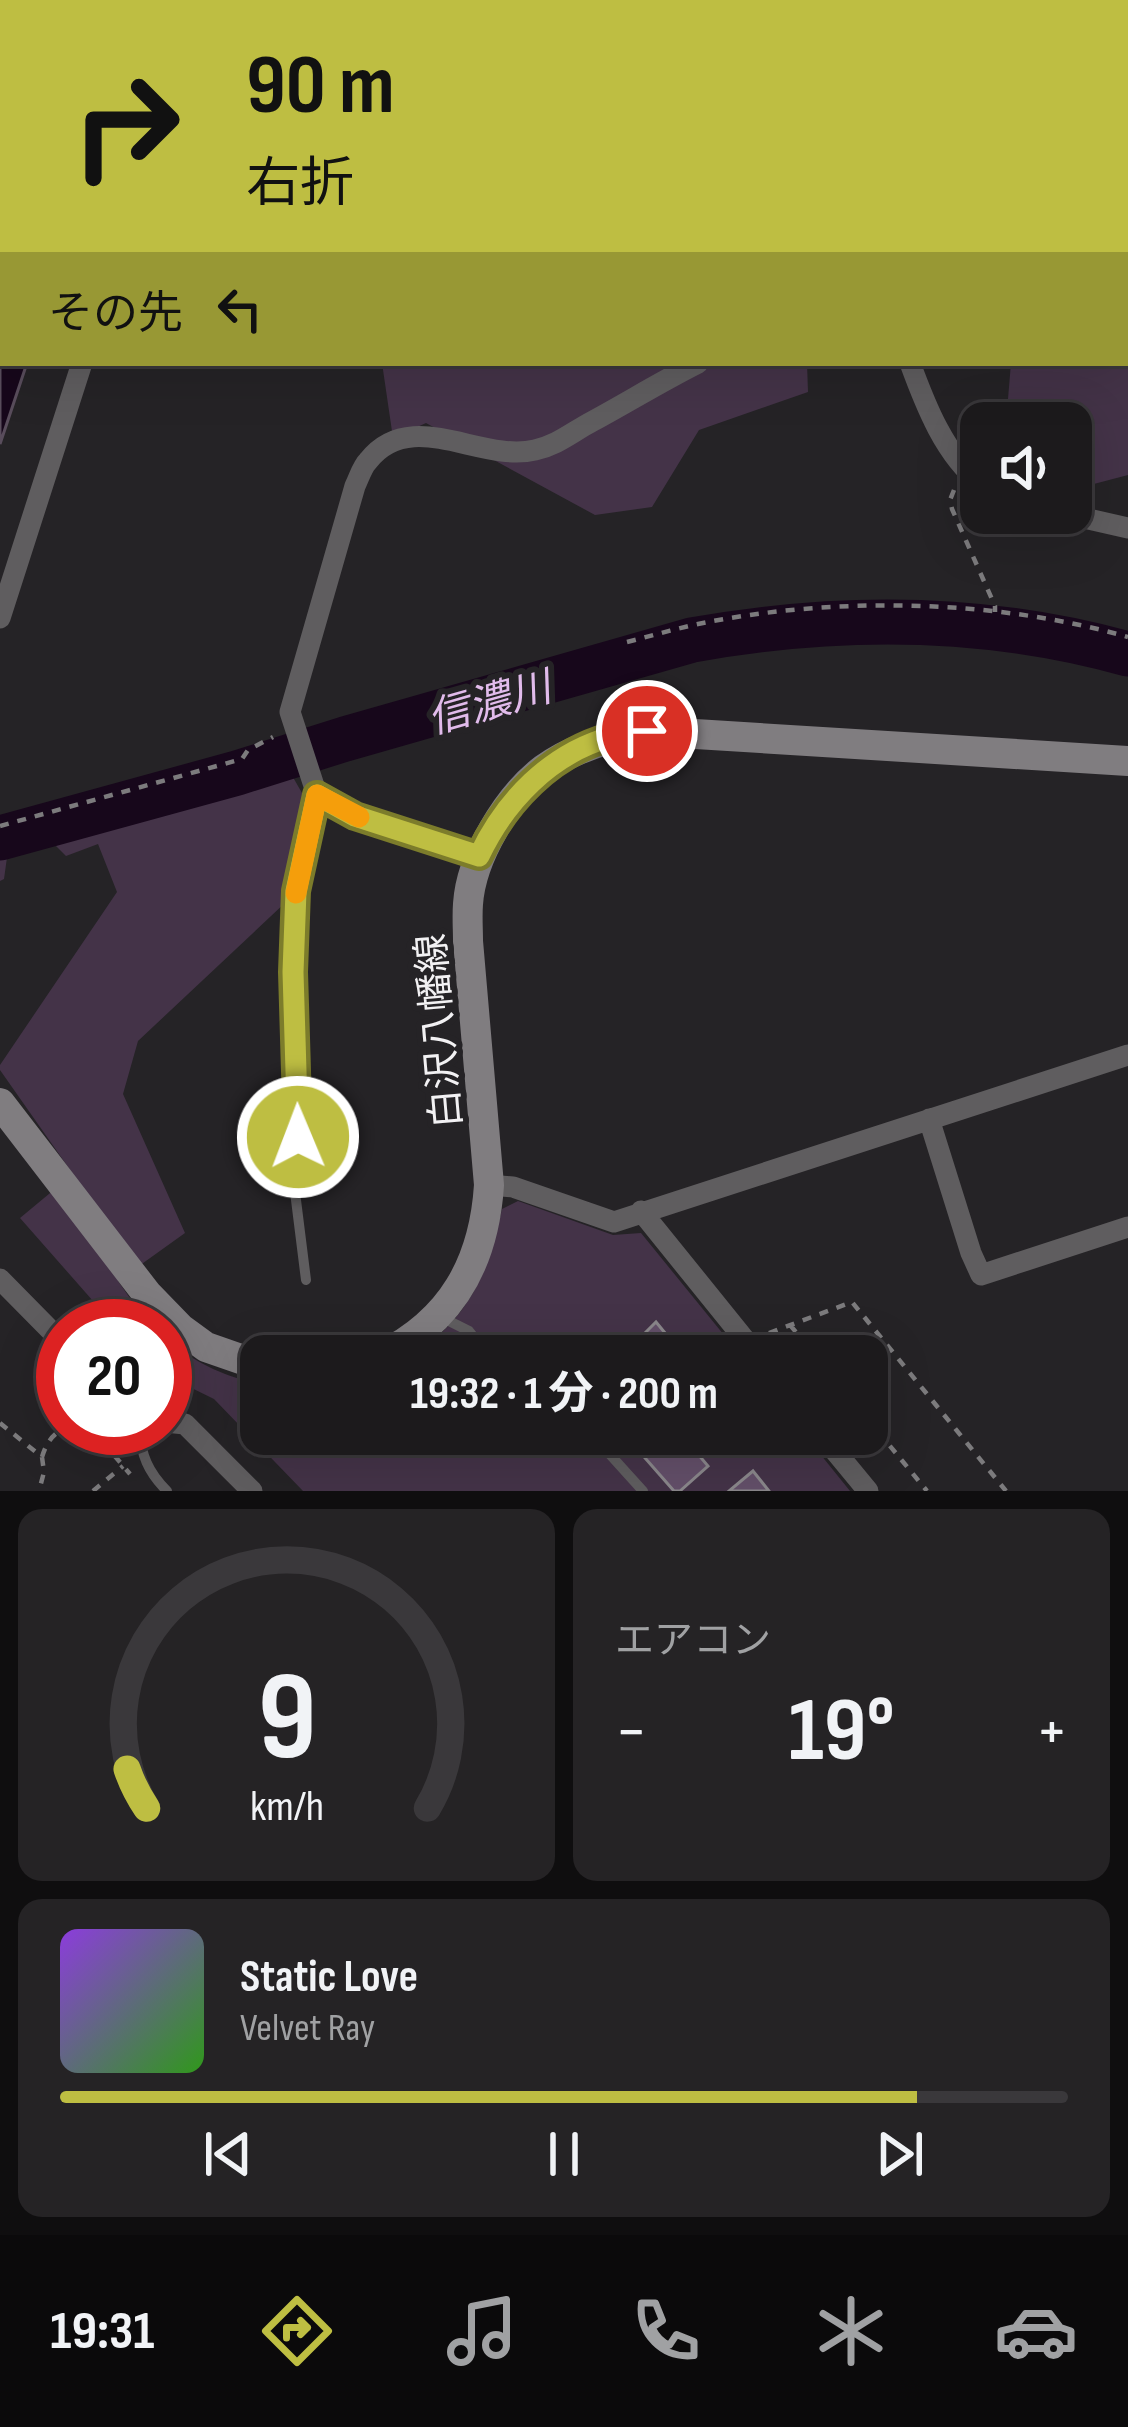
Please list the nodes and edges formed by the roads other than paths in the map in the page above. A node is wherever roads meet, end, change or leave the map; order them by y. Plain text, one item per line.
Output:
1 (81, 366) edge
2 (692, 366) edge
3 (911, 366) edge
4 (960, 458) edge
5 (1092, 520) edge
6 (1128, 528) edge
7 (0, 618) edge
8 (1128, 761) edge
9 (317, 795) junction
10 (479, 856) junction
11 (1128, 1054) edge
12 (0, 1103) edge
13 (929, 1119) junction
14 (489, 1185) junction
15 (641, 1211) junction
16 (1128, 1227) edge
17 (0, 1279) edge
18 (305, 1280) dead end
19 (36, 1316) edge
20 (439, 1316) junction
21 (416, 1335) edge
22 (472, 1335) edge
23 (741, 1335) edge
24 (240, 1359) edge
25 (192, 1432) edge
26 (143, 1455) edge
27 (610, 1455) edge
28 (838, 1455) edge
29 (167, 1491) edge
30 (252, 1491) edge
31 (643, 1491) edge
32 (868, 1491) edge

1 - 7 street
2 - 9 street
3 - 4 street
5 - 6 street
8 - 10 main road, 白沢八幡線
9 - 10 street
9 - 18 lane
10 - 14 main road, 白沢八幡線
11 - 13 street
12 - 24 main road
13 - 15 street
13 - 16 street
14 - 15 street
14 - 20 main road, 白沢八幡線
15 - 23 street
17 - 19 street
20 - 21 main road, 白沢八幡線
20 - 22 lane
25 - 30 street
26 - 29 lane
27 - 31 lane
28 - 32 street

